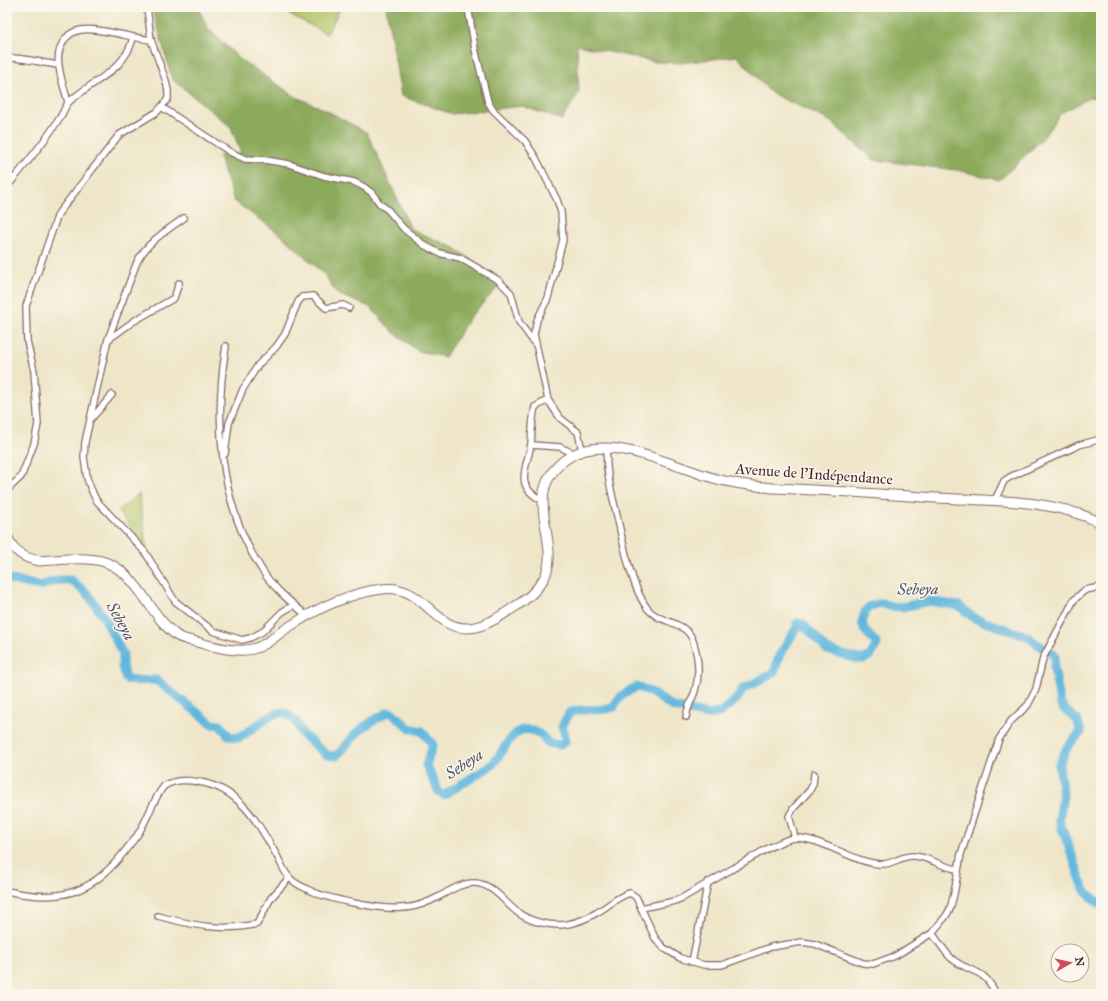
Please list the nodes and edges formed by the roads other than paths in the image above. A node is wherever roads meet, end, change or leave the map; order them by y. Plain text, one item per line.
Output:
1 (147, 7) edge
2 (468, 7) edge
3 (133, 38) junction
4 (151, 40) junction
5 (7, 58) edge
6 (58, 65) junction
7 (68, 102) junction
8 (163, 108) junction
9 (7, 187) edge
10 (184, 218) dead end
11 (179, 283) dead end
12 (349, 308) dead end
13 (108, 339) junction
14 (535, 344) junction
15 (226, 346) dead end
16 (112, 395) dead end
17 (548, 400) junction
18 (91, 418) junction
19 (1101, 438) edge
20 (531, 445) junction
21 (606, 447) junction
22 (578, 452) junction
23 (223, 467) junction
24 (7, 490) edge
25 (542, 500) junction
26 (995, 500) junction
27 (1101, 523) edge
28 (7, 536) edge
29 (1101, 587) edge
30 (294, 605) junction
31 (306, 615) junction
32 (687, 712) dead end
33 (814, 774) dead end
34 (795, 838) junction
35 (957, 869) junction
36 (289, 878) junction
37 (708, 882) junction
38 (7, 891) edge
39 (641, 908) junction
40 (158, 916) dead end
41 (932, 933) junction
42 (692, 962) junction
43 (996, 994) edge

1 - 4 street
2 - 14 street
3 - 4 street
3 - 6 street
3 - 7 street
4 - 8 street
5 - 6 street
6 - 7 street
7 - 9 street
8 - 14 street
8 - 24 street
10 - 13 street
11 - 13 street
12 - 23 street
13 - 18 street
14 - 17 street
15 - 23 street
16 - 18 street
17 - 20 street
17 - 22 street
18 - 30 street
19 - 26 street
20 - 22 street
20 - 25 street
21 - 22 highway, Avenue de l'Indépendance
21 - 26 highway, Avenue de l'Indépendance
21 - 32 street
22 - 25 highway, Avenue de l'Indépendance
23 - 30 street
25 - 31 highway, Avenue de l'Indépendance
26 - 27 highway, Avenue de l'Indépendance
28 - 31 highway, Avenue de l'Indépendance
29 - 35 street
30 - 31 street
33 - 34 street
34 - 35 street
34 - 37 street
35 - 41 street
36 - 38 street
36 - 39 street
36 - 40 street
37 - 39 street
37 - 42 street
39 - 42 street
41 - 42 street
41 - 43 street

